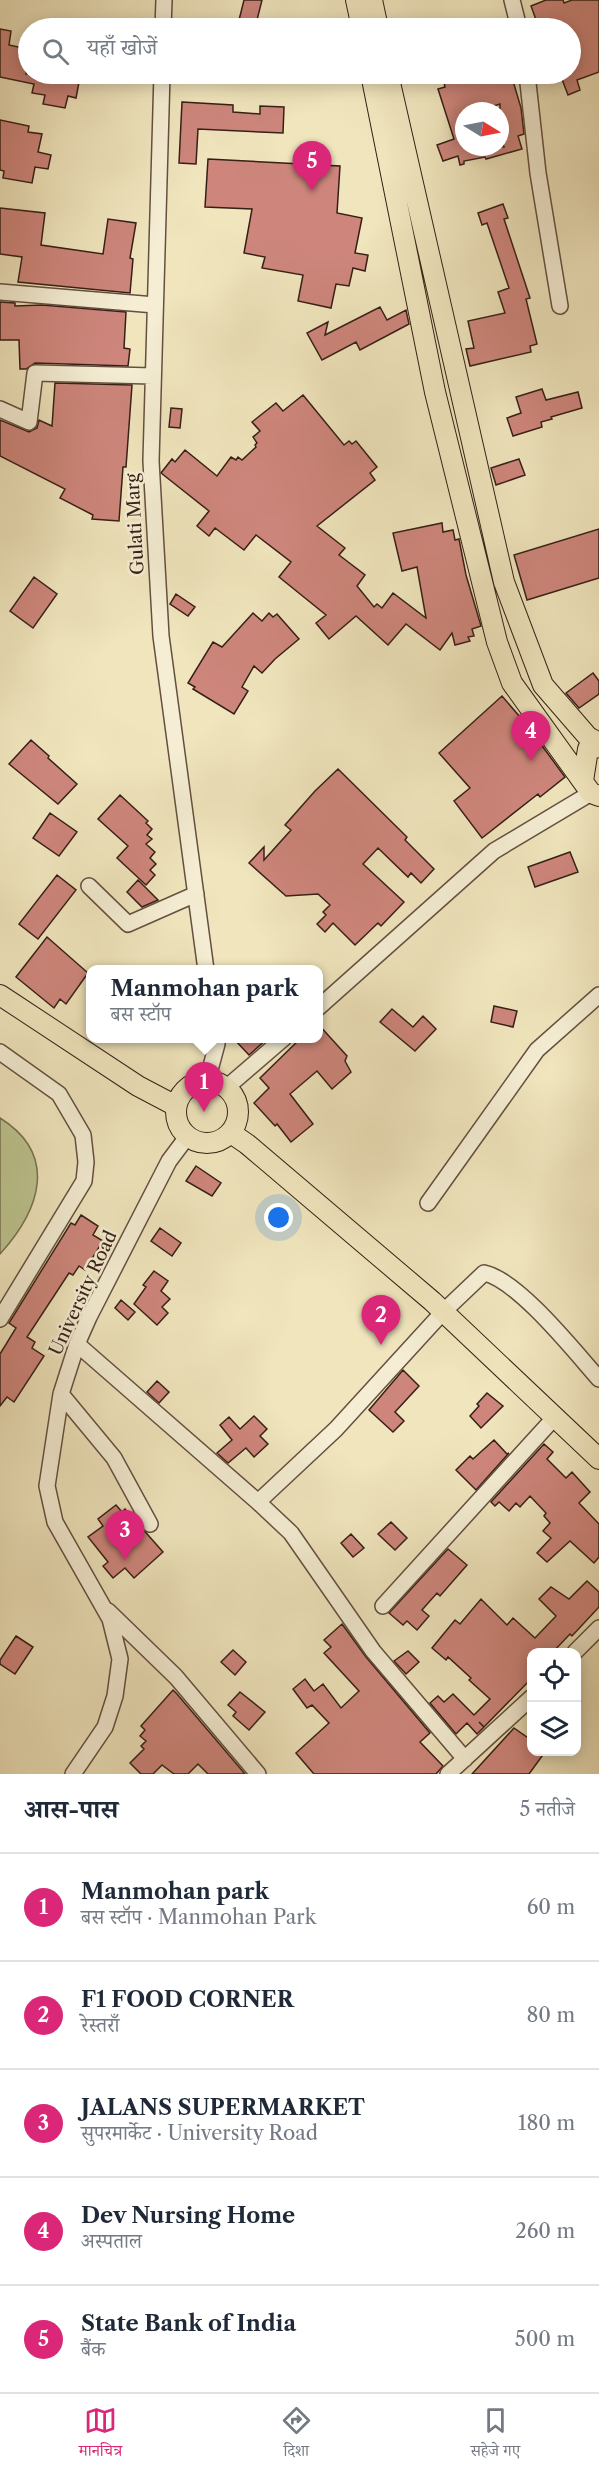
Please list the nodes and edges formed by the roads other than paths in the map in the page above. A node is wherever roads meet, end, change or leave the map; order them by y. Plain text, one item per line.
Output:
1 (164, 0) edge
2 (356, 0) edge
3 (372, 0) edge
4 (512, 0) edge
5 (163, 18) edge
6 (360, 18) edge
7 (376, 18) edge
8 (516, 18) edge
9 (162, 84) edge
10 (373, 84) edge
11 (390, 84) edge
12 (528, 84) edge
13 (0, 292) edge
14 (155, 305) junction
15 (560, 306) dead end
16 (153, 376) junction
17 (0, 409) edge
18 (599, 745) edge
19 (591, 790) edge
20 (89, 886) dead end
21 (196, 894) junction
22 (107, 903) junction
23 (111, 927) dead end
24 (205, 965) edge
25 (599, 995) edge
26 (0, 996) edge
27 (323, 1004) edge
28 (217, 1043) edge
29 (278, 1043) edge
30 (0, 1052) edge
31 (207, 1081) junction
32 (226, 1088) junction
33 (176, 1106) junction
34 (231, 1133) junction
35 (187, 1137) junction
36 (428, 1203) dead end
37 (443, 1312) junction
38 (0, 1319) edge
39 (76, 1344) junction
40 (599, 1379) edge
41 (61, 1394) junction
42 (555, 1417) junction
43 (599, 1459) edge
44 (258, 1502) junction
45 (150, 1524) dead end
46 (102, 1606) junction
47 (383, 1606) dead end
48 (599, 1628) edge
49 (580, 1648) edge
50 (527, 1701) edge
51 (465, 1759) junction
52 (73, 1774) edge
53 (258, 1774) edge
54 (448, 1774) edge

1 - 5 street
2 - 6 main road
3 - 7 main road
4 - 8 street
9 - 14 street, Gulati Marg
10 - 19 main road
11 - 18 main road
12 - 15 street
13 - 14 street
14 - 16 street, Gulati Marg
16 - 17 street
16 - 21 street, Gulati Marg
18 - 19 main road
19 - 27 street
20 - 22 street
21 - 22 street
21 - 24 street, Gulati Marg
22 - 23 street
25 - 36 street
26 - 33 main road
28 - 31 street
29 - 32 street
30 - 38 street
31 - 32 main road
31 - 33 main road
32 - 34 main road
33 - 35 main road
34 - 35 main road
34 - 37 main road
35 - 39 street, University Road
37 - 40 street
37 - 42 main road
37 - 44 street
39 - 41 street, University Road
39 - 44 street
41 - 45 street
41 - 46 street, University Road
42 - 43 main road
42 - 47 street
44 - 51 street
46 - 52 street, University Road
46 - 53 street
48 - 49 street
50 - 51 street
51 - 54 street

